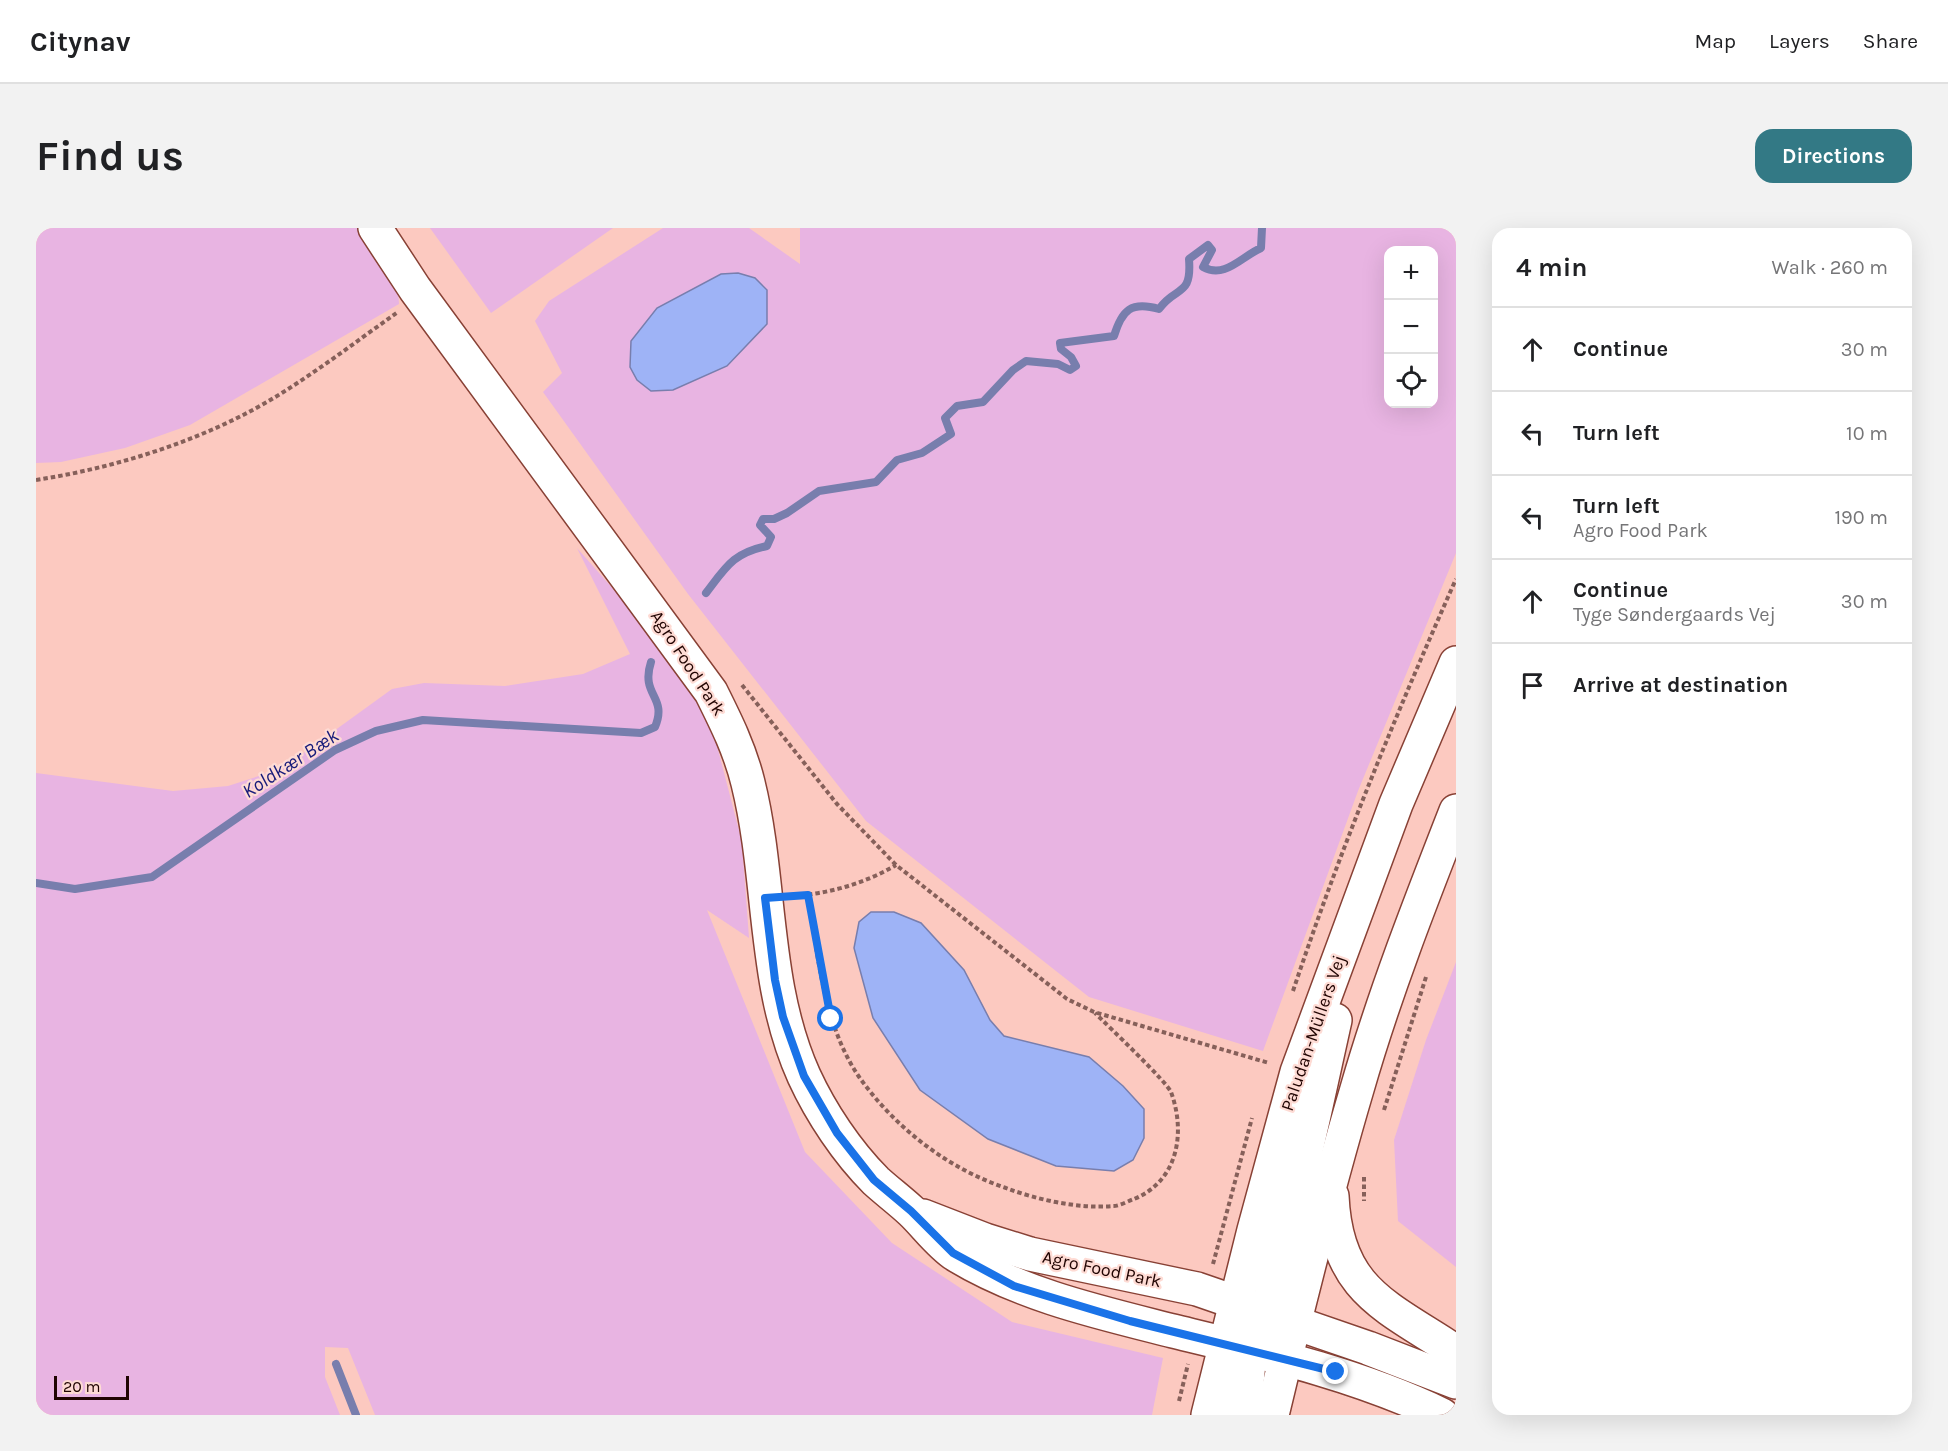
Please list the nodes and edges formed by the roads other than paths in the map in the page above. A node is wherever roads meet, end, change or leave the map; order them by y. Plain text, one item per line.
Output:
1 (375, 228) edge
2 (1456, 663) edge
3 (1456, 811) edge
4 (1345, 1189) junction
5 (911, 1211) junction
6 (1253, 1327) junction
7 (1456, 1352) edge
8 (1285, 1360) junction
9 (1456, 1382) edge
10 (1208, 1415) edge
11 (1240, 1415) edge
12 (1272, 1415) edge
13 (1442, 1415) edge

1 - 5 street, Agro Food Park
2 - 6 street, Paludan-Müllers Vej
3 - 4 street, Paludan-Müllers Vej
4 - 6 street, Paludan-Müllers Vej
4 - 7 street
5 - 6 street, Agro Food Park
5 - 6 street, Agro Food Park
6 - 8 street, Paludan-Müllers Vej
6 - 9 street
6 - 10 street, Paludan-Müllers Vej
6 - 11 street
8 - 12 street, Paludan-Müllers Vej
8 - 13 street

